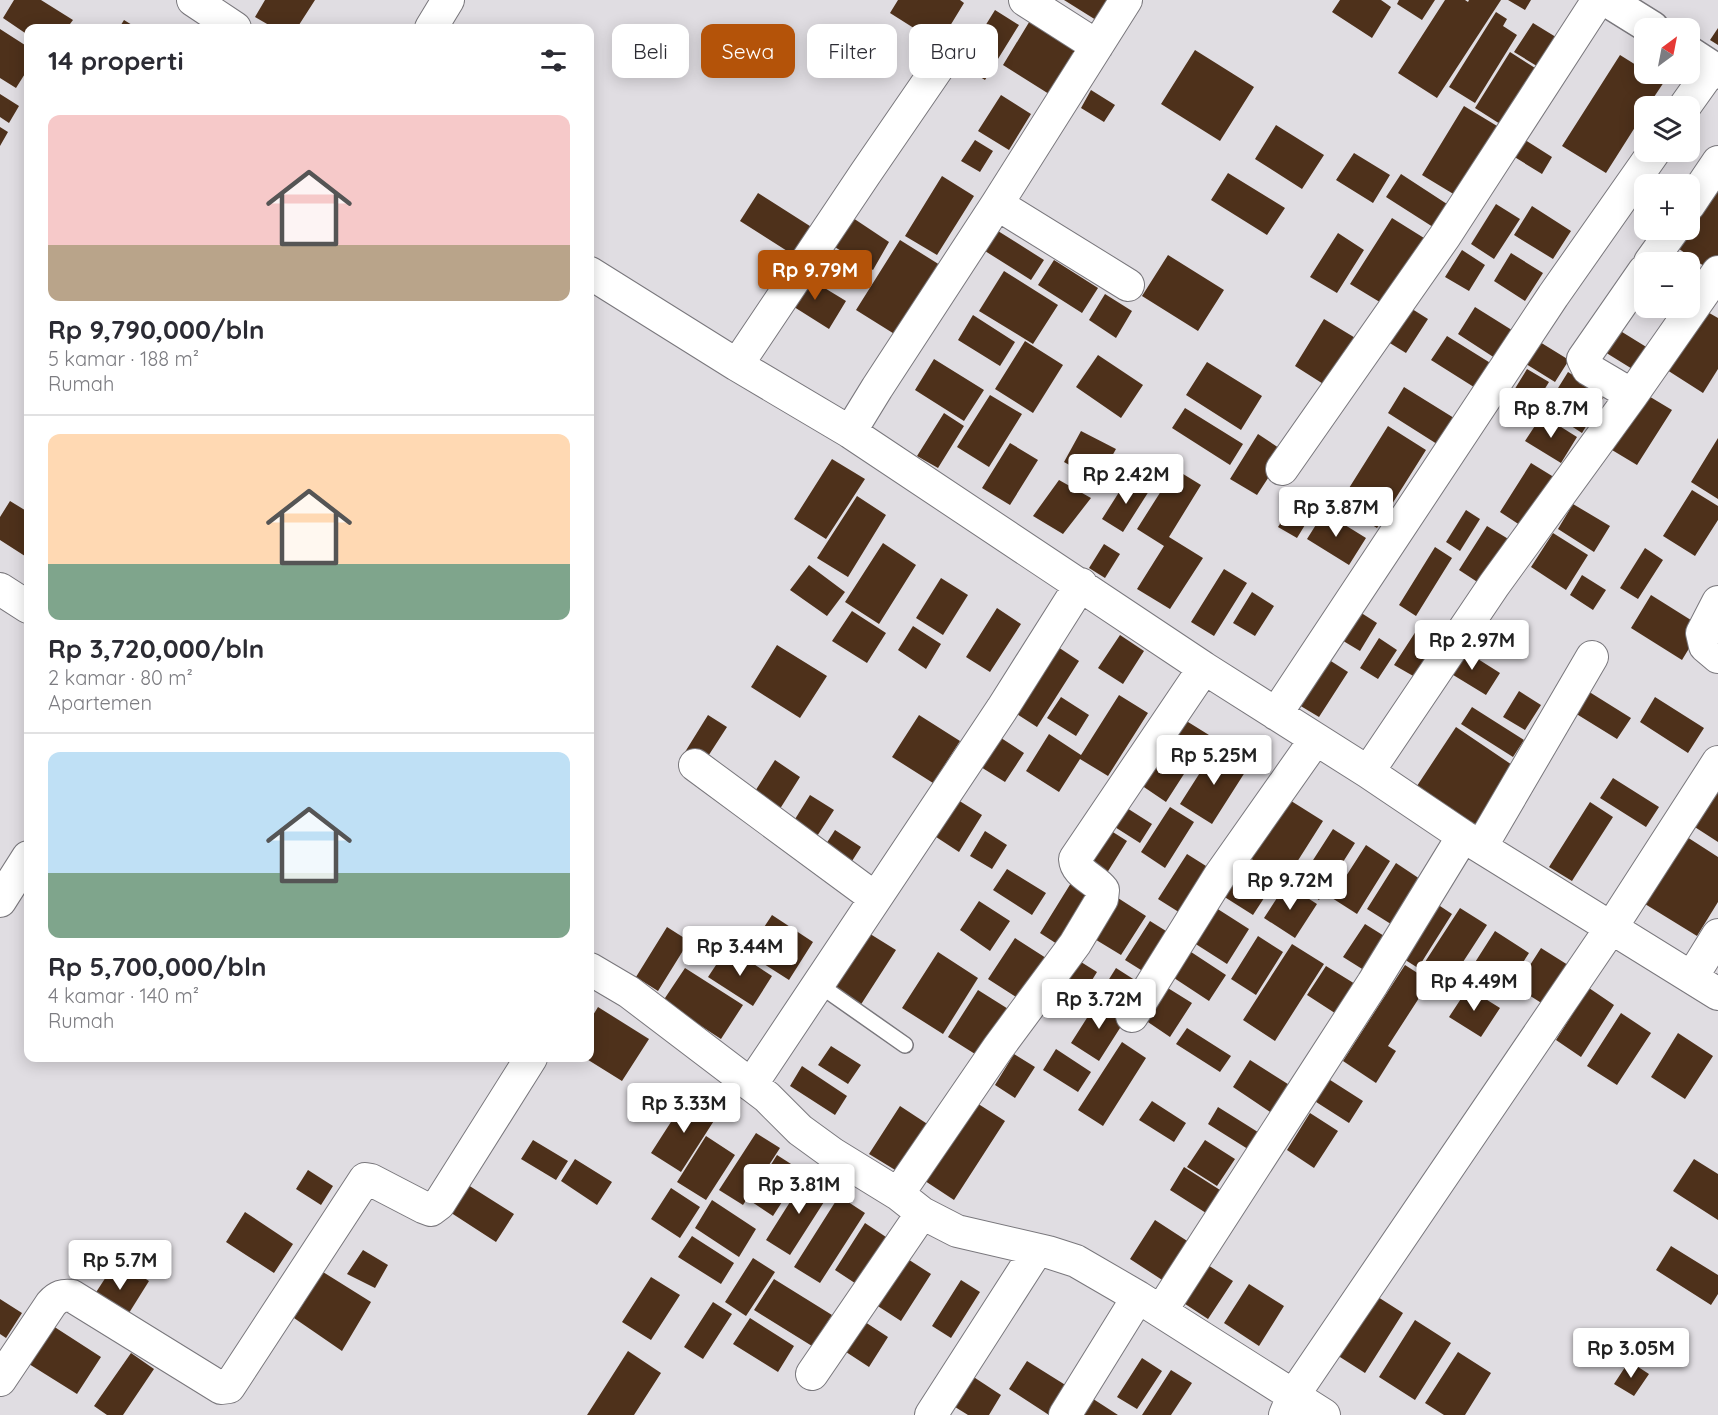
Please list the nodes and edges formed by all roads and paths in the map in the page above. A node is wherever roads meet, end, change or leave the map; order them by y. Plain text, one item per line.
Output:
1 (193, 0) edge
2 (448, 0) edge
3 (1025, 0) edge
4 (1126, 0) edge
5 (1615, 2) edge
6 (1638, 18) edge
7 (230, 20) edge
8 (433, 24) edge
9 (1097, 46) junction
10 (1706, 64) edge
11 (931, 78) edge
12 (1690, 96) edge
13 (1647, 162) edge
14 (1718, 162) edge
15 (1700, 189) edge
16 (998, 204) junction
17 (1718, 272) edge
18 (594, 275) edge
19 (1128, 285) dead end
20 (1634, 285) edge
21 (738, 365) junction
22 (1632, 395) junction
23 (850, 432) junction
24 (1282, 469) dead end
25 (1081, 584) junction
26 (0, 589) edge
27 (1718, 602) edge
28 (24, 604) edge
29 (1592, 657) dead end
30 (1718, 657) edge
31 (1204, 668) junction
32 (1276, 714) junction
33 (1315, 740) junction
34 (1718, 762) edge
35 (694, 765) dead end
36 (1368, 772) junction
37 (1472, 841) junction
38 (24, 863) edge
39 (875, 898) junction
40 (0, 901) edge
41 (1611, 928) junction
42 (1718, 935) edge
43 (594, 971) edge
44 (1692, 977) junction
45 (818, 984) junction
46 (1718, 994) edge
47 (1132, 1016) dead end
48 (905, 1045) dead end
49 (528, 1062) edge
50 (751, 1085) junction
51 (910, 1203) junction
52 (1037, 1250) junction
53 (1149, 1304) junction
54 (812, 1374) dead end
55 (0, 1380) edge
56 (1289, 1405) edge
57 (931, 1415) edge
58 (1065, 1415) edge
59 (1324, 1415) edge

1 - 7 street
2 - 8 street
3 - 9 street
4 - 9 street
5 - 6 street
5 - 24 street
9 - 16 street
10 - 12 street
11 - 21 street
13 - 32 street
14 - 15 street
16 - 19 street
16 - 23 street
17 - 22 street
18 - 21 street
20 - 22 street
21 - 23 street
22 - 36 street
23 - 25 street
25 - 31 street
25 - 39 street
26 - 28 street
27 - 30 street
29 - 37 street
31 - 32 street
31 - 51 street
32 - 33 street
33 - 36 street
33 - 47 street
34 - 41 street
35 - 39 street
36 - 37 street
37 - 41 street
37 - 53 street
38 - 40 street
39 - 45 street
41 - 44 street
41 - 56 street
42 - 44 street
43 - 50 street
44 - 46 street
45 - 48 lane
45 - 50 street
49 - 55 street
50 - 51 street
51 - 52 street
51 - 54 street
52 - 53 street
52 - 57 street
53 - 56 street
53 - 58 street
56 - 59 street

